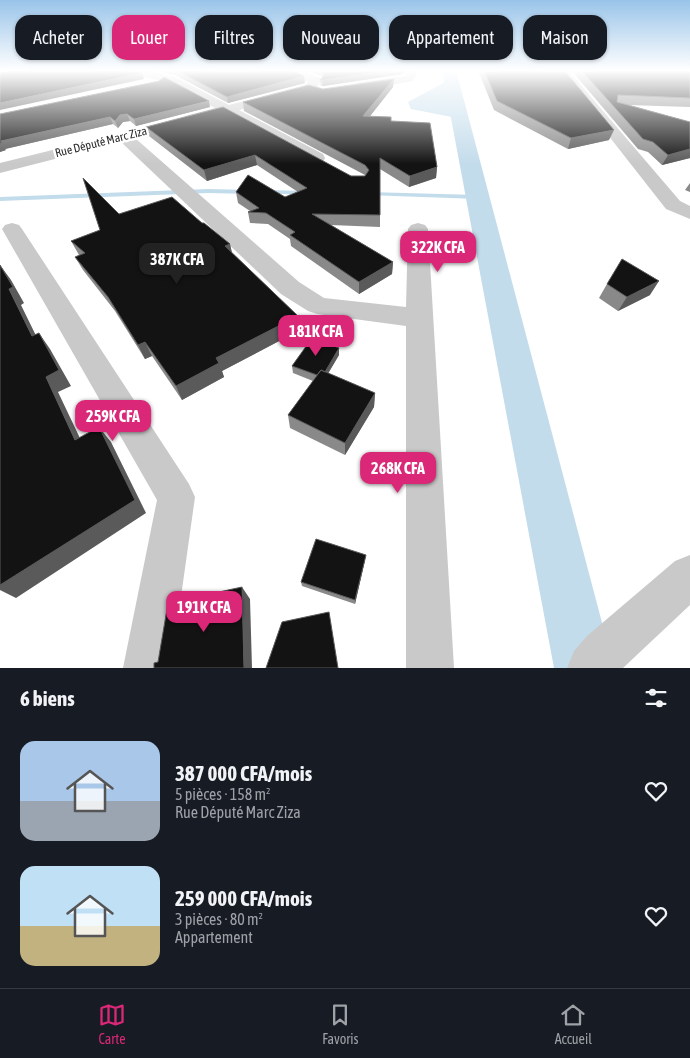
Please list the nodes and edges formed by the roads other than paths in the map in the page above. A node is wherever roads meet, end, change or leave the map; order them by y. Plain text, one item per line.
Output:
1 (213, 101) edge
2 (264, 101) edge
3 (588, 101) edge
4 (228, 109) junction
5 (180, 121) edge
6 (152, 129) edge
7 (124, 136) junction
8 (332, 166) edge
9 (0, 168) edge
10 (690, 213) edge
11 (12, 229) dead end
12 (418, 229) dead end
13 (419, 318) junction
14 (690, 576) edge
15 (601, 663) edge
16 (147, 668) edge
17 (430, 668) edge

1 - 4 street
2 - 4 street
3 - 10 street
4 - 5 street
4 - 8 street
6 - 7 street, Rue Député Marc Ziza
7 - 9 street, Rue Député Marc Ziza
7 - 13 street
11 - 16 street
12 - 13 street
13 - 17 street
14 - 15 street

